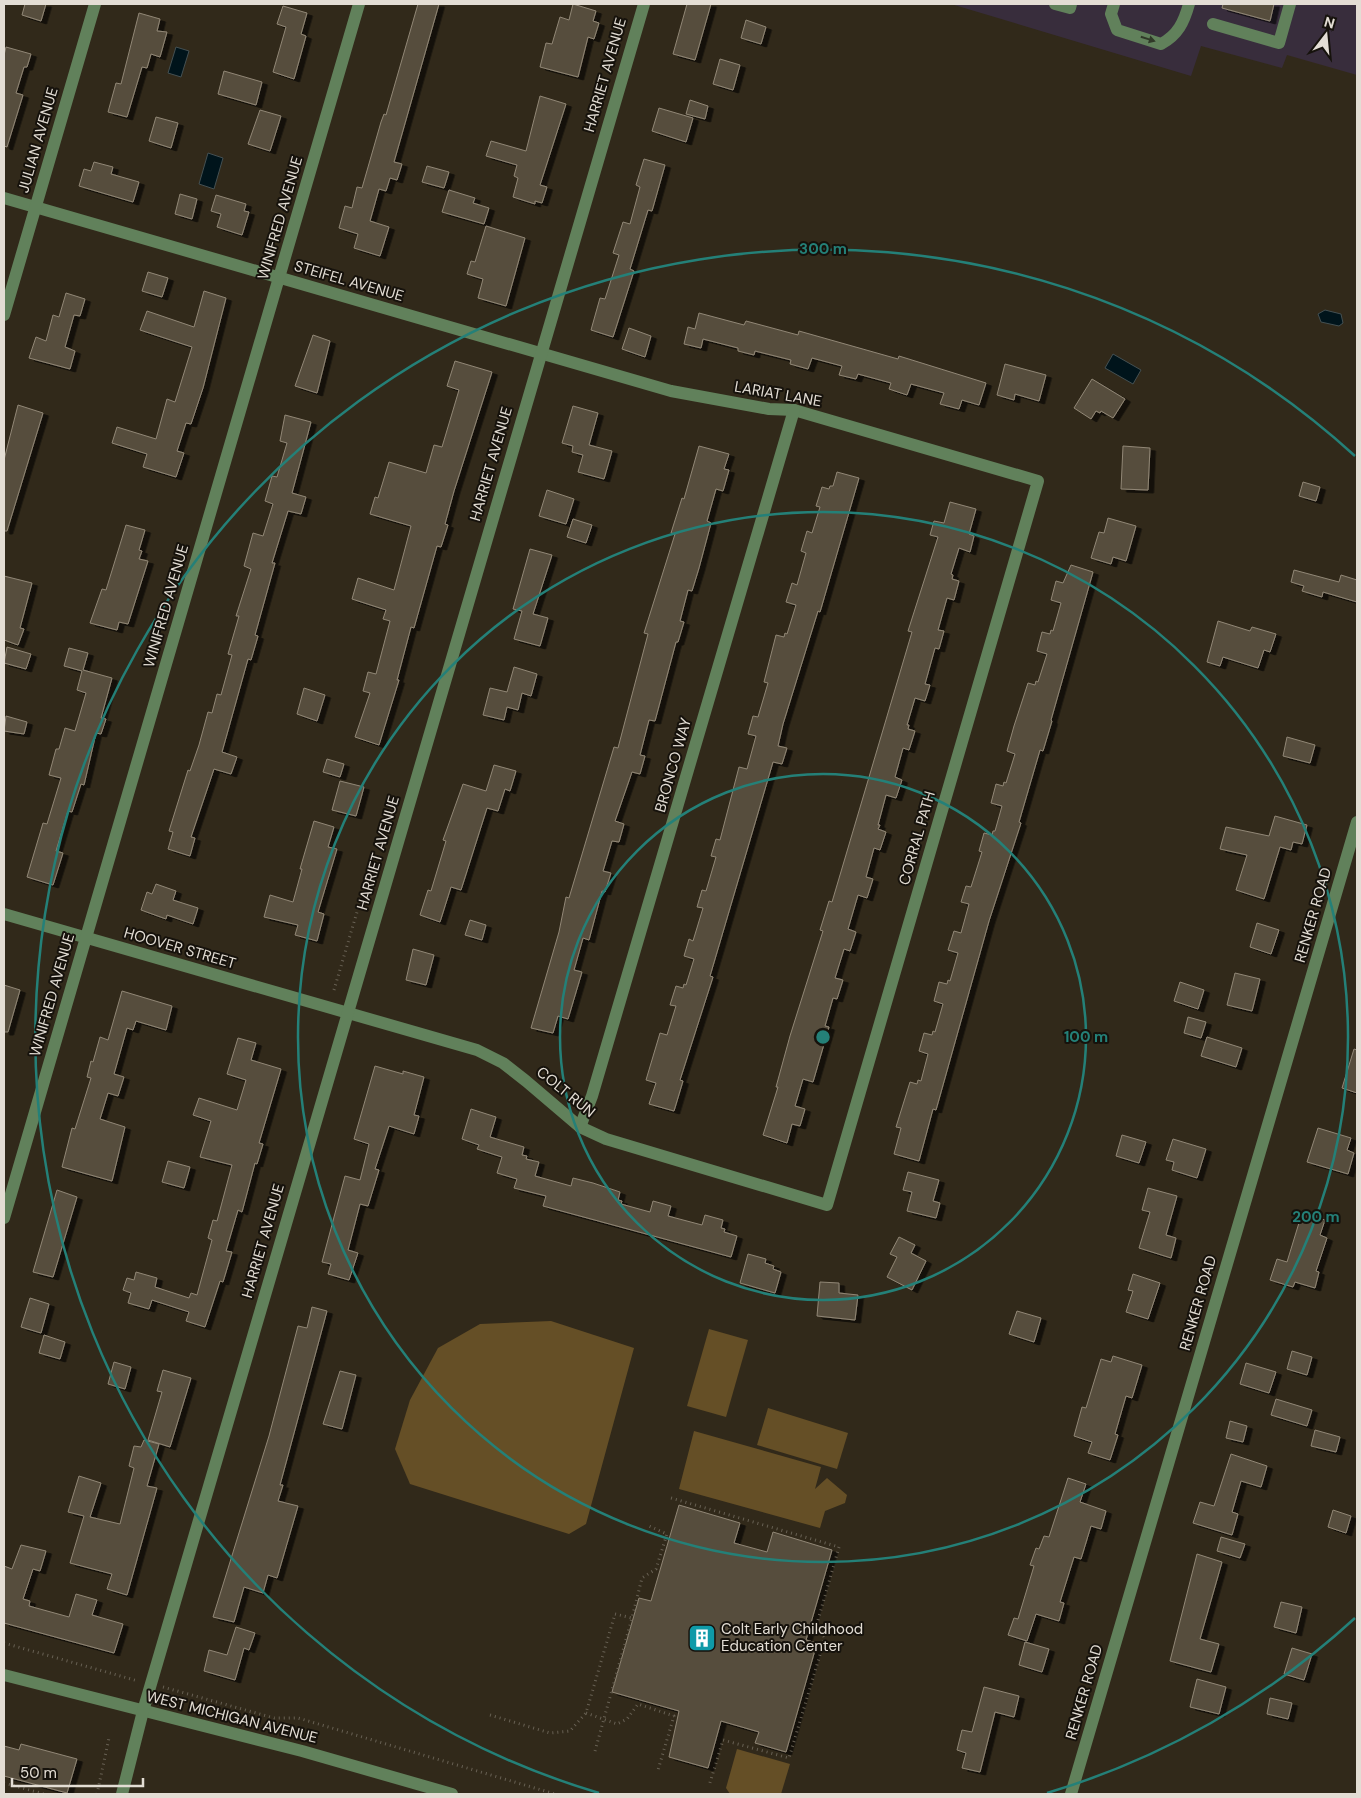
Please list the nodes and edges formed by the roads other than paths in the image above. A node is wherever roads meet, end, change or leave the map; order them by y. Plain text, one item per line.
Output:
1 (95, 4) edge
2 (359, 4) edge
3 (644, 4) edge
4 (1055, 4) edge
5 (1071, 4) edge
6 (1189, 4) edge
7 (1290, 4) edge
8 (1112, 9) edge
9 (1213, 24) dead end
10 (4, 198) edge
11 (35, 208) junction
12 (280, 278) junction
13 (4, 315) edge
14 (540, 353) junction
15 (794, 410) junction
16 (1038, 481) joint
17 (1357, 822) edge
18 (4, 914) edge
19 (85, 938) junction
20 (348, 1013) junction
21 (580, 1127) junction
22 (827, 1205) joint
23 (4, 1218) edge
24 (4, 1675) edge
25 (142, 1711) junction
26 (423, 1790) edge
27 (122, 1794) edge
28 (452, 1794) edge
29 (1071, 1794) edge

1 - 11 street, JULIAN AVENUE
2 - 12 street, WINIFRED AVENUE
3 - 14 street, HARRIET AVENUE
4 - 5 street
8 -> 6 street
7 - 9 street
10 - 11 street, STEIFEL AVENUE
11 - 12 street, STEIFEL AVENUE
11 - 13 street, JULIAN AVENUE
12 - 14 street, STEIFEL AVENUE
12 - 19 street, WINIFRED AVENUE
14 - 15 street, LARIAT LANE
14 - 20 street, HARRIET AVENUE
15 - 16 street, LARIAT LANE
15 - 21 street, BRONCO WAY
16 - 22 street, CORRAL PATH
17 - 29 street, RENKER ROAD
18 - 19 street, HOOVER STREET
19 - 20 street, HOOVER STREET
19 - 23 street, WINIFRED AVENUE
20 - 21 street, COLT RUN
20 - 25 street, HARRIET AVENUE
21 - 22 street, COLT RUN
24 - 25 street, WEST MICHIGAN AVENUE
25 - 26 street, WEST MICHIGAN AVENUE
25 - 27 street, HARRIET AVENUE
26 - 28 street, WEST MICHIGAN AVENUE

